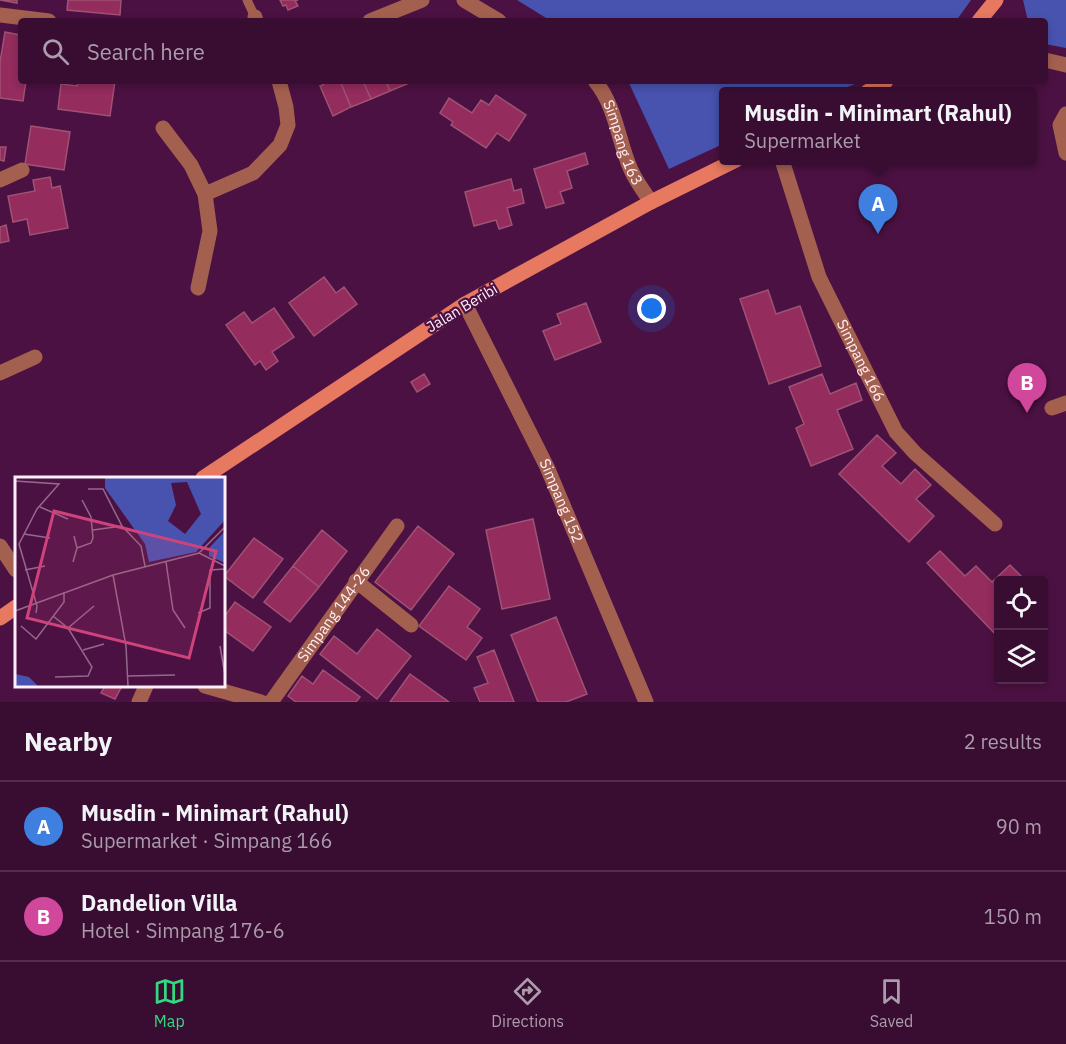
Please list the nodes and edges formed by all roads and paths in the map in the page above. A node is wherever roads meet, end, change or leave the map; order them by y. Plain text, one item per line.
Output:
1 (247, 0) edge
2 (422, 0) edge
3 (464, 0) edge
4 (996, 0) edge
5 (0, 15) edge
6 (24, 18) edge
7 (255, 18) edge
8 (377, 18) edge
9 (494, 18) edge
10 (981, 18) edge
11 (1048, 61) edge
12 (1066, 65) edge
13 (280, 84) edge
14 (598, 84) edge
15 (1066, 114) edge
16 (163, 128) dead end
17 (1066, 153) edge
18 (726, 165) edge
19 (784, 165) edge
20 (22, 170) dead end
21 (0, 180) edge
22 (205, 194) junction
23 (651, 202) junction
24 (198, 288) dead end
25 (465, 304) junction
26 (34, 357) dead end
27 (0, 373) edge
28 (205, 477) edge
29 (995, 524) dead end
30 (397, 526) dead end
31 (0, 546) edge
32 (15, 568) edge
33 (356, 581) junction
34 (15, 608) edge
35 (0, 618) edge
36 (411, 625) dead end
37 (146, 687) edge
38 (208, 687) edge
39 (139, 702) edge
40 (261, 702) edge
41 (271, 702) edge
42 (646, 702) edge

1 - 7 lane
2 - 8 street
3 - 9 street
4 - 10 main road
5 - 6 street
11 - 12 street
13 - 22 street
14 - 23 street, Simpang 163
15 - 17 street
16 - 22 street
18 - 23 main road, Jalan Beribi
19 - 29 street, Simpang 166
20 - 21 street
22 - 24 street
23 - 25 main road, Jalan Beribi
25 - 28 main road, Jalan Beribi
25 - 42 street, Simpang 152
26 - 27 street
30 - 33 street, Simpang 144-26
31 - 32 street
33 - 36 street
33 - 41 street, Simpang 144-26
34 - 35 main road
37 - 39 street
38 - 40 street

